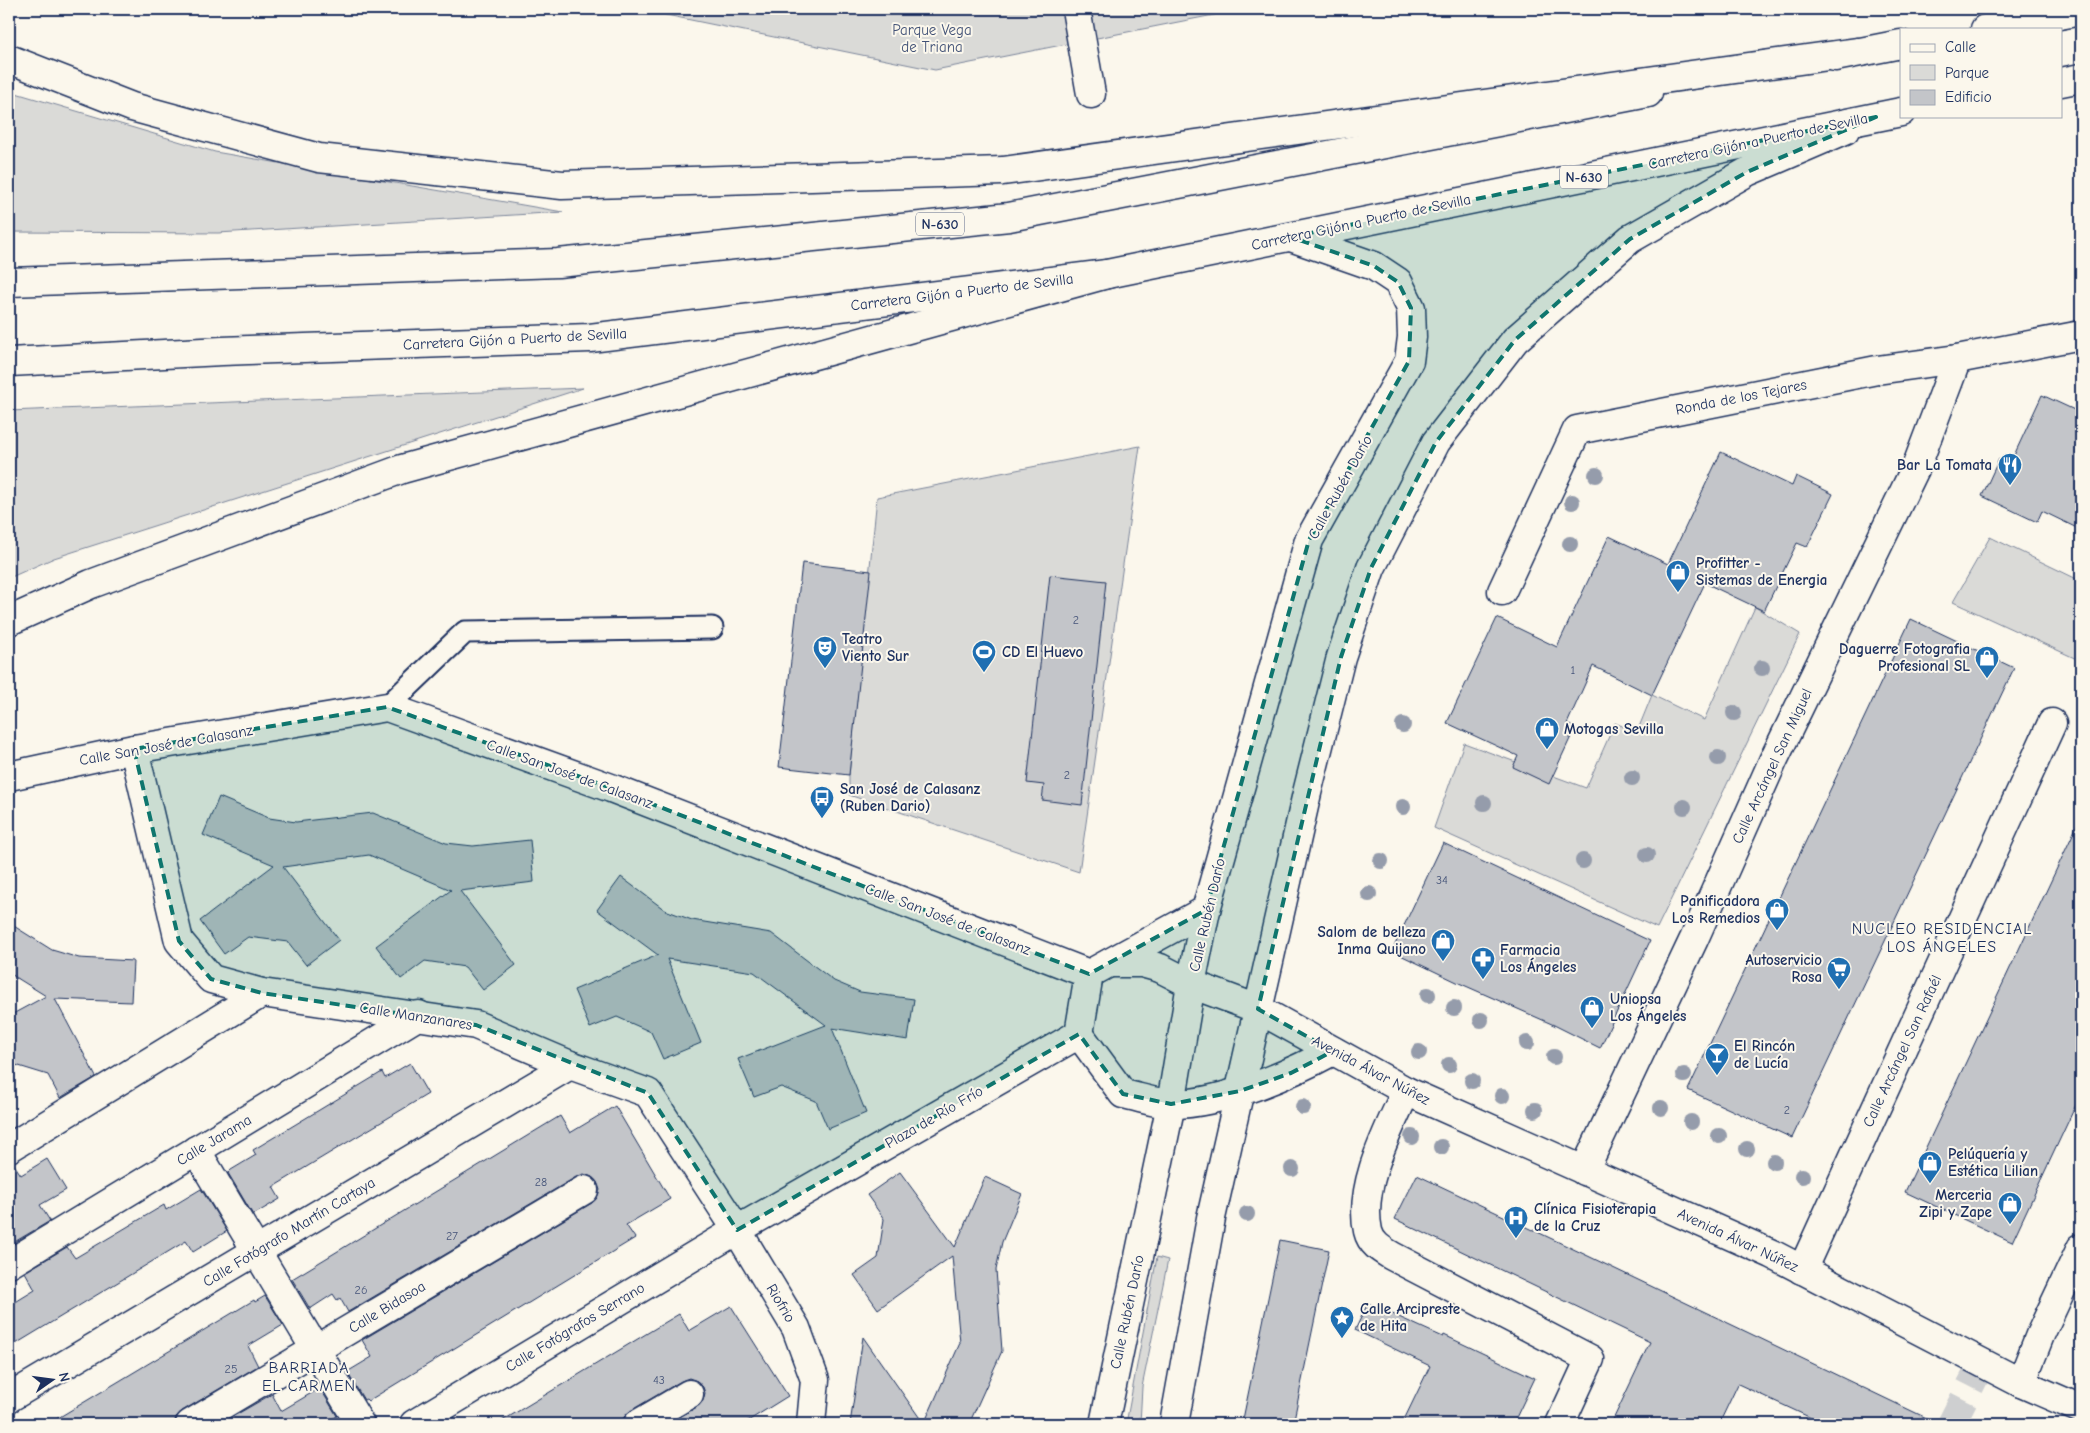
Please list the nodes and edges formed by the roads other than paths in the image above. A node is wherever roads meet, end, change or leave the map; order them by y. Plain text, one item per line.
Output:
1 (1076, 9) edge
2 (2081, 11) edge
3 (1990, 28) edge
4 (1900, 44) edge
5 (1857, 52) junction
6 (9, 59) edge
7 (2081, 78) edge
8 (2062, 82) edge
9 (1091, 94) dead end
10 (1889, 114) edge
11 (1291, 237) junction
12 (1107, 274) junction
13 (9, 282) edge
14 (2081, 335) edge
15 (1957, 359) junction
16 (9, 362) edge
17 (1502, 591) dead end
18 (9, 621) edge
19 (712, 628) dead end
20 (387, 707) junction
21 (2052, 723) dead end
22 (134, 749) junction
23 (9, 776) edge
24 (1206, 910) junction
25 (1099, 968) junction
26 (1191, 984) junction
27 (262, 993) junction
28 (1258, 1010) junction
29 (419, 1015) junction
30 (1079, 1034) junction
31 (1333, 1051) junction
32 (570, 1065) junction
33 (1240, 1090) junction
34 (1406, 1091) junction
35 (648, 1093) joint
36 (1171, 1104) junction
37 (9, 1148) edge
38 (196, 1150) junction
39 (1584, 1171) junction
40 (584, 1190) dead end
41 (737, 1230) junction
42 (2081, 1248) edge
43 (256, 1251) junction
44 (9, 1264) edge
45 (1802, 1270) junction
46 (315, 1350) junction
47 (2021, 1383) junction
48 (689, 1394) dead end
49 (9, 1398) edge
50 (2081, 1410) edge
51 (190, 1424) edge
52 (360, 1424) edge
53 (414, 1424) edge
54 (638, 1424) edge
55 (812, 1424) edge
56 (1104, 1424) edge
57 (1174, 1424) edge
58 (1560, 1424) edge

1 - 9 main road
2 - 3 main road
4 - 5 main road, N-630
5 - 6 main road
5 - 13 main road, N-630
7 - 8 main road
10 - 11 main road, Carretera Gijón a Puerto de Sevilla / N-630
10 - 28 main road
11 - 12 main road, Carretera Gijón a Puerto de Sevilla / N-630
11 - 24 main road, Calle Rubén Darío
12 - 16 main road, Carretera Gijón a Puerto de Sevilla / N-630
12 - 18 main road
14 - 15 main road, Ronda de los Tejares
15 - 17 main road, Ronda de los Tejares
15 - 39 main road, Calle Arcángel San Miguel
19 - 20 lane
20 - 22 main road, Calle San José de Calasanz
20 - 25 main road, Calle San José de Calasanz
21 - 45 main road, Calle Arcángel San Rafaél
22 - 23 main road, Calle San José de Calasanz
22 - 27 main road, Calle Manzanares
24 - 25 main road
24 - 26 main road, Calle Rubén Darío
25 - 26 main road, Calle San José de Calasanz
25 - 30 main road
26 - 28 main road, Calle San José de Calasanz
26 - 36 main road, Calle Rubén Darío
27 - 29 main road, Calle Manzanares
27 - 37 main road
28 - 31 main road, Avenida Álvar Núñez
28 - 33 main road
29 - 32 main road, Calle Manzanares
29 - 38 main road, Calle Jarama
30 - 36 main road
30 - 41 main road, Plaza de Río Frío
31 - 33 main road
31 - 34 main road, Avenida Álvar Núñez
32 - 35 main road, Calle Manzanares
32 - 43 main road, Calle Fotógrafo Martín Cartaya
33 - 36 main road
33 - 57 main road
34 - 39 main road, Avenida Álvar Núñez
34 - 58 main road
35 - 41 main road, Riofrio
36 - 56 main road, Calle Rubén Darío
38 - 43 main road
38 - 44 main road, Calle Jarama
39 - 45 main road, Avenida Álvar Núñez
40 - 46 main road, Calle Bidasoa
41 - 53 main road, Calle Fotógrafos Serrano
41 - 55 main road, Riofrio
42 - 47 main road
43 - 46 main road
43 - 49 main road, Calle Fotógrafo Martín Cartaya
45 - 47 main road, Avenida Álvar Núñez
46 - 51 main road, Calle Bidasoa
46 - 52 main road
47 - 50 main road, Avenida Álvar Núñez
48 - 54 main road

